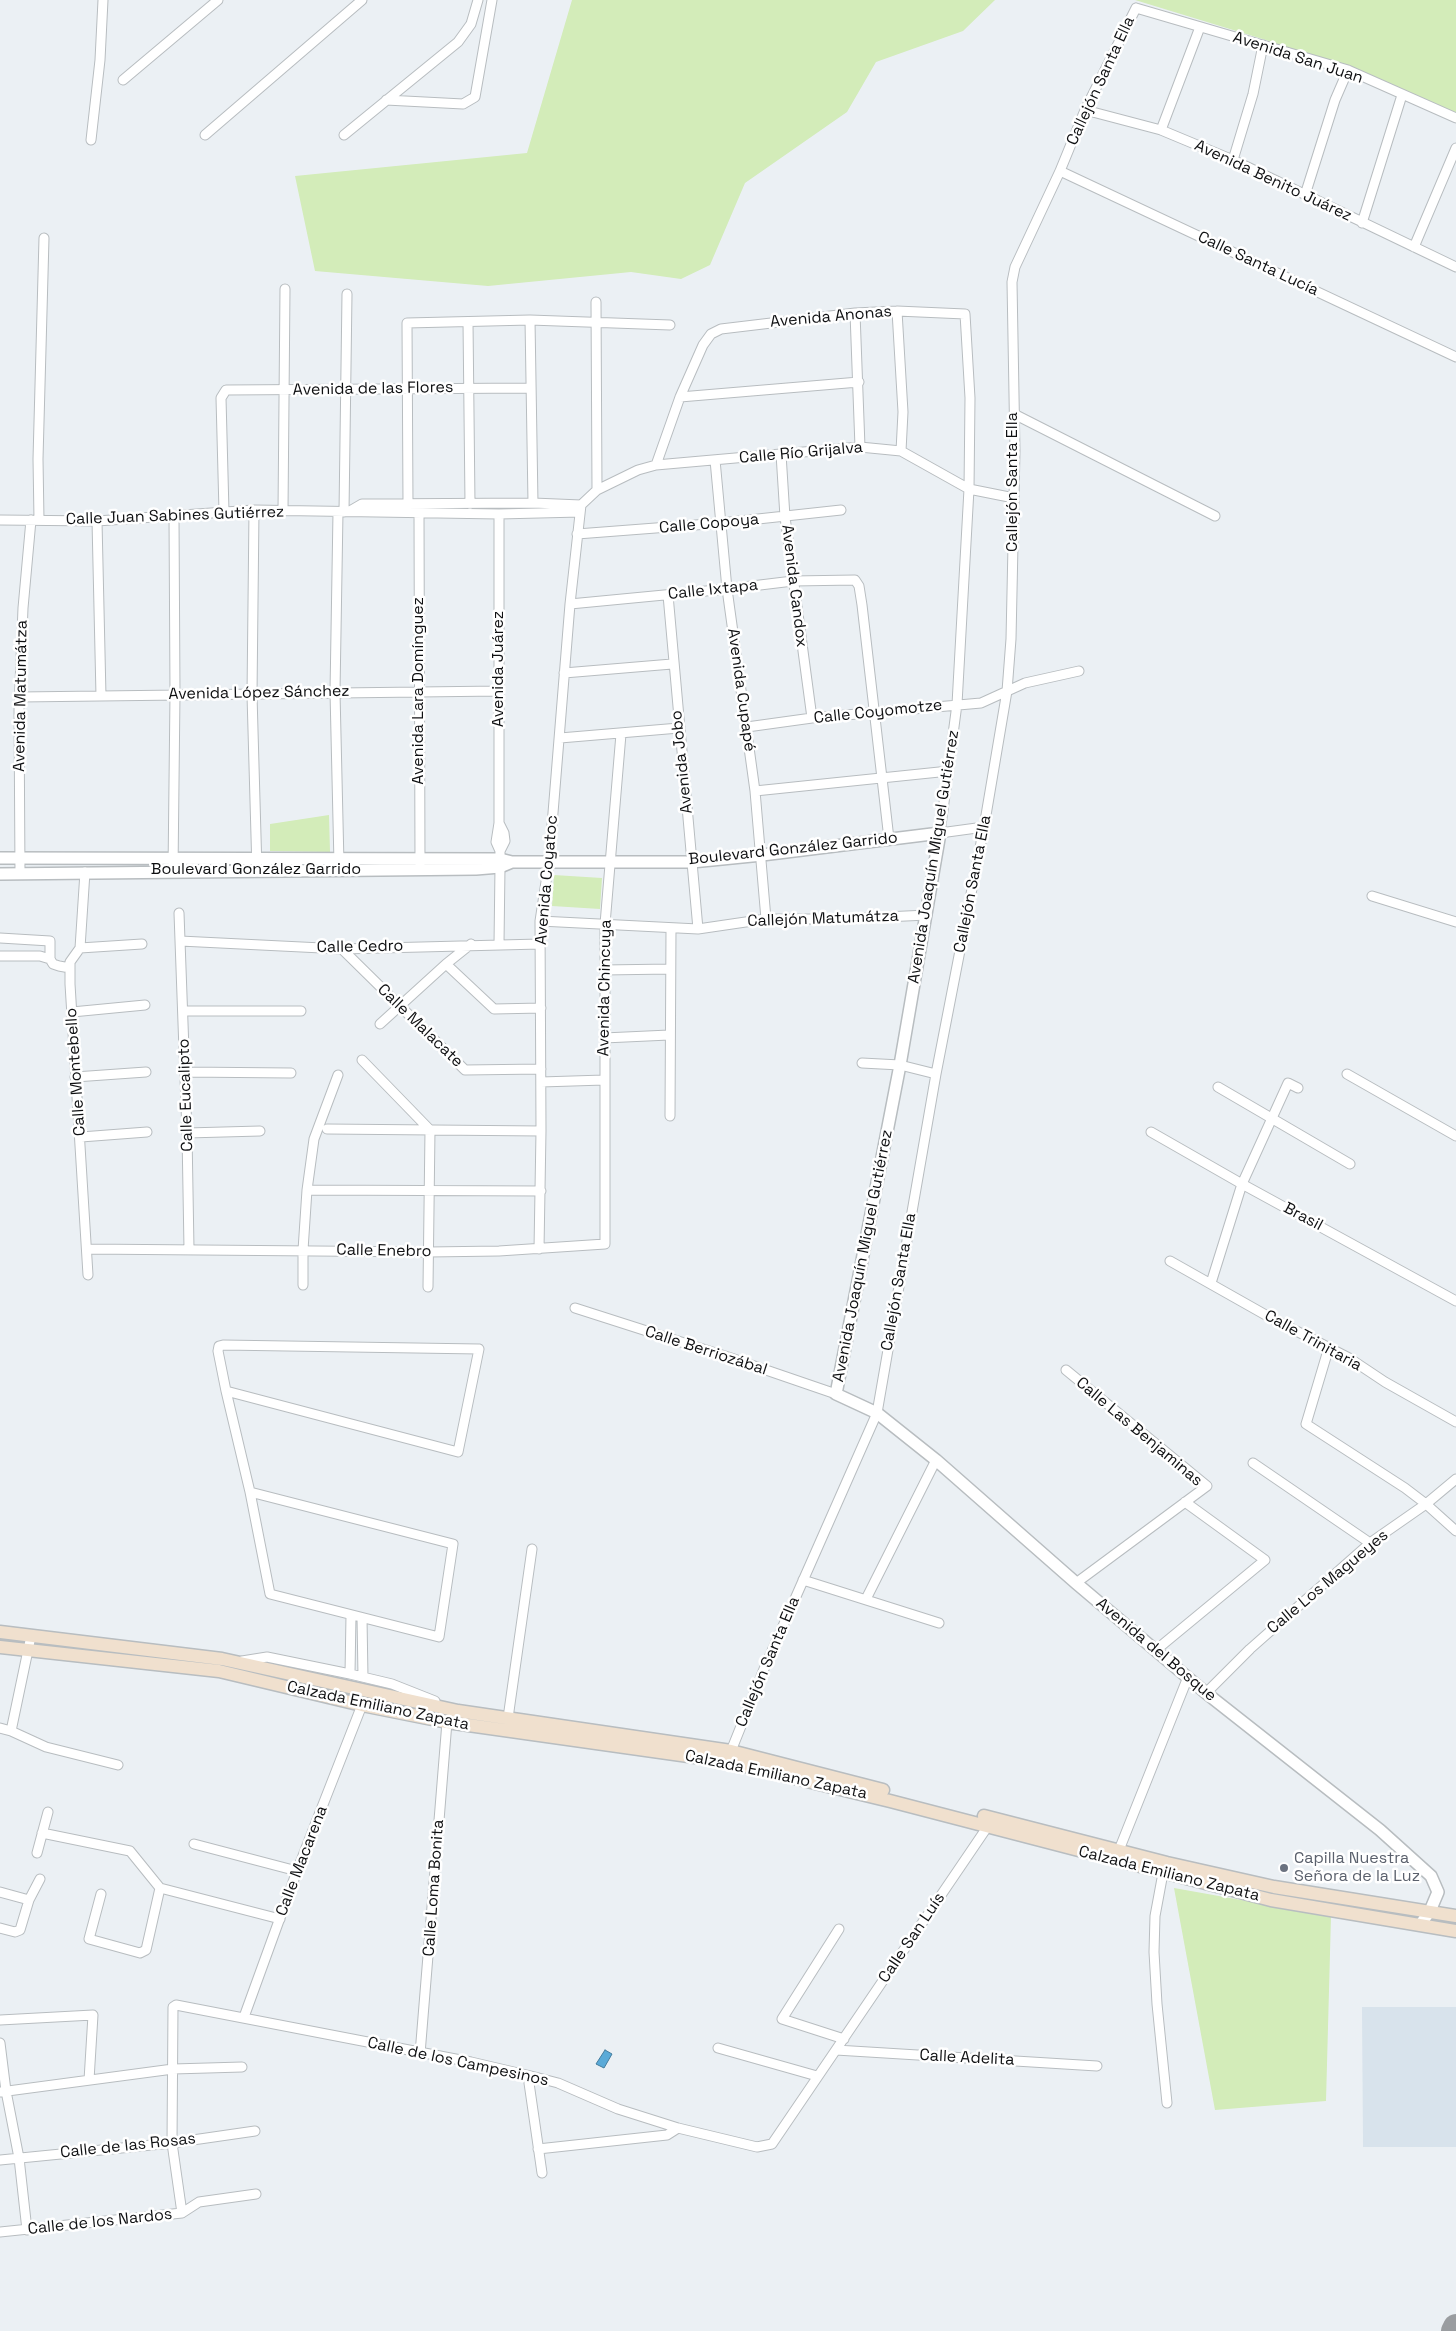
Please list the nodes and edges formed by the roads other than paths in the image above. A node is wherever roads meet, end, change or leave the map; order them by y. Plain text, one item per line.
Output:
1 (103, 0) edge
2 (218, 0) edge
3 (362, 0) edge
4 (477, 3) edge
5 (492, 3) edge
6 (1134, 4) edge
7 (1200, 27) junction
8 (1263, 45) junction
9 (1348, 70) junction
10 (123, 80) dead end
11 (1402, 95) junction
12 (386, 100) junction
13 (1085, 110) junction
14 (1456, 118) edge
15 (1161, 130) junction
16 (205, 135) dead end
17 (344, 135) dead end
18 (91, 140) dead end
19 (1456, 148) edge
20 (1232, 160) junction
21 (1060, 171) junction
22 (1305, 195) junction
23 (1362, 223) junction
24 (44, 238) dead end
25 (1414, 247) junction
26 (1456, 267) edge
27 (284, 289) dead end
28 (347, 294) dead end
29 (596, 302) dead end
30 (897, 311) junction
31 (855, 312) junction
32 (965, 314) joint
33 (530, 320) junction
34 (596, 321) junction
35 (468, 322) junction
36 (670, 325) dead end
37 (1456, 357) edge
38 (859, 382) junction
39 (345, 388) junction
40 (408, 388) junction
41 (468, 388) junction
42 (530, 388) junction
43 (285, 390) junction
44 (680, 397) junction
45 (1014, 414) junction
46 (860, 446) junction
47 (901, 451) junction
48 (781, 454) junction
49 (715, 460) junction
50 (656, 465) junction
51 (969, 489) junction
52 (597, 490) junction
53 (1014, 498) junction
54 (533, 503) junction
55 (408, 504) junction
56 (470, 504) junction
57 (581, 509) junction
58 (254, 510) junction
59 (841, 510) dead end
60 (283, 511) junction
61 (344, 511) junction
62 (224, 512) junction
63 (419, 513) junction
64 (498, 514) junction
65 (174, 516) junction
66 (1215, 516) dead end
67 (785, 517) junction
68 (0, 520) edge
69 (35, 520) junction
70 (97, 521) junction
71 (721, 523) junction
72 (576, 534) junction
73 (793, 580) junction
74 (727, 590) junction
75 (668, 595) junction
76 (570, 604) junction
77 (672, 664) junction
78 (1079, 672) dead end
79 (564, 673) junction
80 (499, 691) junction
81 (1007, 691) junction
82 (335, 692) junction
83 (418, 692) junction
84 (176, 694) junction
85 (252, 694) junction
86 (101, 696) junction
87 (20, 697) junction
88 (957, 704) junction
89 (876, 712) junction
90 (812, 718) junction
91 (679, 728) junction
92 (747, 728) junction
93 (621, 734) junction
94 (560, 738) junction
95 (949, 771) junction
96 (884, 777) junction
97 (755, 791) junction
98 (984, 827) junction
99 (940, 833) junction
100 (889, 839) junction
101 (762, 855) junction
102 (0, 858) edge
103 (20, 858) junction
104 (173, 858) junction
105 (256, 858) junction
106 (500, 859) junction
107 (610, 861) junction
108 (549, 862) junction
109 (692, 862) junction
110 (339, 864) junction
111 (420, 864) junction
112 (173, 871) junction
113 (257, 871) junction
114 (85, 872) junction
115 (20, 873) junction
116 (0, 874) edge
117 (1372, 896) dead end
118 (179, 913) dead end
119 (927, 914) junction
120 (766, 919) junction
121 (540, 921) junction
122 (1456, 922) edge
123 (605, 924) junction
124 (670, 928) junction
125 (698, 929) junction
126 (0, 938) edge
127 (180, 941) junction
128 (142, 944) dead end
129 (471, 944) junction
130 (499, 944) junction
131 (540, 944) junction
132 (80, 948) junction
133 (342, 949) junction
134 (0, 956) edge
135 (50, 958) junction
136 (446, 964) junction
137 (70, 968) junction
138 (670, 969) junction
139 (604, 970) junction
140 (145, 1005) dead end
141 (399, 1006) junction
142 (541, 1008) junction
143 (183, 1011) junction
144 (301, 1011) dead end
145 (72, 1012) junction
146 (380, 1024) dead end
147 (669, 1035) junction
148 (604, 1038) junction
149 (362, 1060) dead end
150 (862, 1062) dead end
151 (900, 1065) junction
152 (541, 1069) junction
153 (146, 1072) dead end
154 (185, 1072) junction
155 (292, 1073) dead end
156 (936, 1074) junction
157 (1346, 1074) dead end
158 (338, 1075) dead end
159 (75, 1076) junction
160 (604, 1080) junction
161 (541, 1082) junction
162 (1218, 1087) dead end
163 (1298, 1088) dead end
164 (670, 1116) dead end
165 (1271, 1117) junction
166 (327, 1129) dead end
167 (430, 1130) junction
168 (260, 1131) dead end
169 (541, 1131) junction
170 (147, 1132) dead end
171 (1151, 1132) dead end
172 (187, 1133) junction
173 (1456, 1136) edge
174 (80, 1137) junction
175 (1350, 1164) dead end
176 (1242, 1184) junction
177 (307, 1190) junction
178 (541, 1190) junction
179 (430, 1191) junction
180 (605, 1244) joint
181 (539, 1248) junction
182 (87, 1249) junction
183 (189, 1249) junction
184 (303, 1250) junction
185 (429, 1252) junction
186 (1170, 1261) dead end
187 (88, 1276) dead end
188 (1211, 1283) junction
189 (303, 1284) dead end
190 (428, 1287) dead end
191 (1456, 1301) edge
192 (575, 1308) dead end
193 (1329, 1347) junction
194 (1066, 1370) dead end
195 (226, 1391) junction
196 (836, 1394) junction
197 (877, 1413) junction
198 (1456, 1422) edge
199 (936, 1460) junction
200 (1253, 1463) dead end
201 (1456, 1479) edge
202 (250, 1492) junction
203 (1185, 1502) junction
204 (1426, 1504) junction
205 (1456, 1531) edge
206 (1370, 1543) junction
207 (532, 1549) dead end
208 (802, 1580) junction
209 (1076, 1583) junction
210 (866, 1599) junction
211 (351, 1615) junction
212 (362, 1618) junction
213 (939, 1622) dead end
214 (0, 1632) edge
215 (31, 1636) junction
216 (0, 1647) edge
217 (29, 1650) junction
218 (1156, 1650) junction
219 (236, 1662) junction
220 (350, 1674) junction
221 (363, 1677) junction
222 (1188, 1678) junction
223 (1206, 1693) junction
224 (362, 1705) junction
225 (458, 1711) junction
226 (508, 1718) junction
227 (447, 1722) junction
228 (0, 1728) edge
229 (11, 1731) junction
230 (731, 1751) junction
231 (118, 1765) dead end
232 (771, 1766) junction
233 (48, 1812) dead end
234 (988, 1826) junction
235 (1012, 1828) junction
236 (42, 1833) junction
237 (194, 1844) dead end
238 (1119, 1850) junction
239 (36, 1853) dead end
240 (296, 1871) junction
241 (1163, 1873) junction
242 (40, 1879) dead end
243 (160, 1888) junction
244 (0, 1892) edge
245 (101, 1894) dead end
246 (29, 1900) junction
247 (1430, 1911) junction
248 (1456, 1916) edge
249 (280, 1918) junction
250 (1420, 1925) junction
251 (0, 1928) edge
252 (839, 1929) dead end
253 (1456, 1931) edge
254 (244, 2017) junction
255 (0, 2020) edge
256 (844, 2039) junction
257 (0, 2043) edge
258 (718, 2048) dead end
259 (836, 2050) junction
260 (420, 2054) junction
261 (1097, 2066) dead end
262 (242, 2067) dead end
263 (173, 2068) junction
264 (531, 2076) junction
265 (817, 2076) junction
266 (89, 2080) junction
267 (3, 2092) edge
268 (1167, 2103) dead end
269 (678, 2128) junction
270 (255, 2131) dead end
271 (172, 2143) junction
272 (538, 2149) junction
273 (20, 2158) junction
274 (0, 2160) edge
275 (542, 2174) dead end
276 (256, 2194) dead end
277 (182, 2213) junction
278 (27, 2230) junction
279 (0, 2232) edge

1 - 18 street
2 - 10 street
3 - 16 street
4 - 5 street
4 - 12 street
5 - 12 street
6 - 7 street, Avenida San Juan
6 - 13 street, Callejón Santa Ella
7 - 8 street, Avenida San Juan
7 - 15 street
8 - 9 street, Avenida San Juan
8 - 20 street
9 - 11 street, Avenida San Juan
9 - 22 street
11 - 14 street, Avenida San Juan
11 - 23 street
12 - 17 street
13 - 15 street, Avenida Benito Juárez
13 - 21 street, Callejón Santa Ella
15 - 20 street, Avenida Benito Juárez
19 - 25 street
20 - 22 street, Avenida Benito Juárez
21 - 37 street, Calle Santa Lucía
21 - 45 street, Callejón Santa Ella
22 - 23 street, Avenida Benito Juárez
23 - 25 street, Avenida Benito Juárez
24 - 69 street, Avenida Matumátza
25 - 26 street, Avenida Benito Juárez
27 - 43 street
28 - 39 street
29 - 34 street
30 - 31 street, Avenida Anonas
30 - 32 street, Avenida Anonas
30 - 47 street
31 - 38 street
31 - 44 street, Avenida Anonas
32 - 51 street, Avenida Joaquín Miguel Gutiérrez
33 - 34 street
33 - 35 street
33 - 42 street
34 - 36 street
34 - 52 street
35 - 40 street
35 - 41 street
38 - 44 street
38 - 46 street
39 - 40 street, Avenida de las Flores
39 - 43 street, Avenida de las Flores
39 - 61 street
40 - 41 street, Avenida de las Flores
40 - 55 street
41 - 42 street, Avenida de las Flores
41 - 56 street
42 - 54 street
43 - 60 street
43 - 62 street, Avenida de las Flores
44 - 50 street
45 - 53 street, Callejón Santa Ella
45 - 66 street
46 - 47 street, Calle Río Grijalva
46 - 48 street, Calle Río Grijalva
47 - 51 street, Calle Río Grijalva
48 - 49 street, Calle Río Grijalva
48 - 67 street, Avenida Candox
49 - 50 street, Calle Río Grijalva
49 - 71 street, Avenida Cupapé
50 - 52 street, Calle Río Grijalva
51 - 53 street, Calle Río Grijalva
51 - 88 street, Avenida Joaquín Miguel Gutiérrez
52 - 57 street
53 - 81 street, Callejón Santa Ella
54 - 56 street, Calle Juan Sabines Gutiérrez
54 - 57 street, Calle Juan Sabines Gutiérrez
55 - 56 street, Calle Juan Sabines Gutiérrez
55 - 61 street, Calle Juan Sabines Gutiérrez
57 - 64 street, Calle Juan Sabines Gutiérrez
57 - 72 street, Avenida Coyatoc
58 - 60 street, Calle Juan Sabines Gutiérrez
58 - 62 street, Calle Juan Sabines Gutiérrez
58 - 85 street
59 - 67 street, Calle Copoya
60 - 61 street, Calle Juan Sabines Gutiérrez
61 - 63 street, Calle Juan Sabines Gutiérrez
61 - 82 street
62 - 65 street, Calle Juan Sabines Gutiérrez
63 - 64 street, Calle Juan Sabines Gutiérrez
63 - 83 street, Avenida Lara Domínguez
64 - 80 street, Avenida Juárez
65 - 70 street, Calle Juan Sabines Gutiérrez
65 - 84 street
67 - 71 street, Calle Copoya
67 - 73 street, Avenida Candox
68 - 69 street, Calle Juan Sabines Gutiérrez
69 - 70 street, Calle Juan Sabines Gutiérrez
69 - 87 street, Avenida Matumátza
70 - 86 street
71 - 72 street, Calle Copoya
71 - 74 street, Avenida Cupapé
72 - 76 street, Avenida Coyatoc
73 - 74 street, Calle Ixtapa
73 - 89 street, Calle Ixtapa
73 - 90 street, Avenida Candox
74 - 75 street, Calle Ixtapa
74 - 92 street, Avenida Cupapé
75 - 76 street, Calle Ixtapa
75 - 77 street, Avenida Jobo
76 - 79 street, Avenida Coyatoc
77 - 79 street
77 - 91 street, Avenida Jobo
78 - 81 street, Calle Coyomotze
79 - 94 street, Avenida Coyatoc
80 - 83 street, Avenida López Sánchez
80 - 106 street, Avenida Juárez
81 - 88 street, Calle Coyomotze
81 - 98 street, Callejón Santa Ella
82 - 83 street, Avenida López Sánchez
82 - 85 street, Avenida López Sánchez
82 - 110 street
83 - 111 street, Avenida Lara Domínguez
84 - 85 street, Avenida López Sánchez
84 - 86 street, Avenida López Sánchez
84 - 104 street
85 - 105 street
86 - 87 street, Avenida López Sánchez
87 - 103 street, Avenida Matumátza
88 - 89 street, Calle Coyomotze
88 - 95 street, Avenida Joaquín Miguel Gutiérrez
89 - 90 street, Calle Coyomotze
89 - 96 street
90 - 92 street, Calle Coyomotze
91 - 93 street
91 - 109 street, Avenida Jobo
92 - 97 street, Avenida Cupapé
93 - 94 street
93 - 107 street, Avenida Chincuya
94 - 108 street, Avenida Coyatoc
95 - 96 street
95 - 99 street, Avenida Joaquín Miguel Gutiérrez
96 - 97 street
96 - 100 street
97 - 101 street, Avenida Cupapé
98 - 99 street, Boulevard González Garrido
98 - 156 street, Callejón Santa Ella
99 - 100 street, Boulevard González Garrido
99 - 119 street, Avenida Joaquín Miguel Gutiérrez
100 - 101 street, Boulevard González Garrido
101 - 109 street, Boulevard González Garrido
101 - 120 street, Avenida Cupapé
102 - 103 street, Boulevard González Garrido
103 - 104 street, Boulevard González Garrido
103 - 115 street, Avenida Matumátza
104 - 105 street, Boulevard González Garrido
104 - 112 street
105 - 110 street, Boulevard González Garrido
105 - 113 street
106 - 108 street, Boulevard González Garrido
106 - 111 street, Boulevard González Garrido
106 - 130 street, Avenida Juárez
107 - 108 street, Boulevard González Garrido
107 - 109 street, Boulevard González Garrido
107 - 123 street, Avenida Chincuya
108 - 121 street, Avenida Coyatoc
109 - 125 street, Avenida Jobo
110 - 111 street, Boulevard González Garrido
110 - 113 street, Boulevard González Garrido
112 - 113 street, Boulevard González Garrido
112 - 114 street, Boulevard González Garrido
114 - 115 street, Boulevard González Garrido
114 - 132 street, Calle Montebello
115 - 116 street, Boulevard González Garrido
117 - 122 street
118 - 127 street, Calle Eucalipto
119 - 120 street, Callejón Matumátza
119 - 151 street, Avenida Joaquín Miguel Gutiérrez
120 - 125 street, Callejón Matumátza
121 - 123 street, Callejón Matumátza
121 - 131 street, Avenida Coyatoc
123 - 124 street, Callejón Matumátza
123 - 139 street, Avenida Chincuya
124 - 125 street, Callejón Matumátza
124 - 138 street
126 - 135 street
127 - 133 street, Calle Cedro
127 - 143 street, Calle Eucalipto
128 - 132 street
129 - 130 street, Calle Cedro
129 - 133 street, Calle Cedro
129 - 136 street
130 - 131 street, Calle Cedro
131 - 142 street, Avenida Coyatoc
132 - 137 street, Calle Montebello
133 - 141 street, Calle Malacate
134 - 135 street
135 - 137 street
136 - 141 street
136 - 142 street
137 - 145 street, Calle Montebello
138 - 139 street
138 - 147 street
139 - 148 street, Avenida Chincuya
140 - 145 street
141 - 146 street
141 - 152 street, Calle Malacate
142 - 152 street, Avenida Coyatoc
143 - 144 street
143 - 154 street, Calle Eucalipto
145 - 159 street, Calle Montebello
147 - 148 street
147 - 164 street
148 - 160 street, Avenida Chincuya
149 - 167 street
150 - 151 street
151 - 156 street
151 - 196 street, Avenida Joaquín Miguel Gutiérrez
152 - 161 street, Avenida Coyatoc
153 - 159 street
154 - 155 street
154 - 172 street, Calle Eucalipto
156 - 197 street, Callejón Santa Ella
157 - 173 street
158 - 177 street
159 - 174 street, Calle Montebello
160 - 161 street
160 - 180 street, Avenida Chincuya
161 - 169 street, Avenida Coyatoc
162 - 165 street
163 - 165 street
165 - 175 street
165 - 176 street
166 - 167 street
167 - 169 street
167 - 179 street
168 - 172 street
169 - 178 street, Avenida Coyatoc
170 - 174 street
171 - 176 street, Brasil
172 - 183 street, Calle Eucalipto
174 - 182 street, Calle Montebello
176 - 188 street
176 - 191 street, Brasil
177 - 179 street
177 - 184 street
178 - 179 street
178 - 181 street, Avenida Coyatoc
179 - 185 street
180 - 181 street, Calle Enebro
181 - 185 street, Calle Enebro
182 - 183 street, Calle Enebro
182 - 187 street, Calle Montebello
183 - 184 street, Calle Enebro
184 - 185 street, Calle Enebro
184 - 189 street
185 - 190 street
186 - 188 street, Calle Trinitaria
188 - 193 street, Calle Trinitaria
192 - 196 street, Calle Berriozábal
193 - 198 street, Calle Trinitaria
193 - 204 street
194 - 203 street, Calle Las Benjaminas
195 - 195 street
195 - 202 street
196 - 197 street, Avenida del Bosque
197 - 199 street, Avenida del Bosque
197 - 208 street, Callejón Santa Ella
199 - 209 street, Avenida del Bosque
199 - 210 street
200 - 206 street
201 - 204 street, Calle Los Magueyes
202 - 211 street
202 - 212 street
203 - 209 street, Calle Las Benjaminas
203 - 218 street
204 - 205 street
204 - 206 street, Calle Los Magueyes
206 - 223 street, Calle Los Magueyes
207 - 226 street
208 - 210 street
208 - 230 street, Callejón Santa Ella
209 - 218 street, Avenida del Bosque
210 - 213 street
211 - 212 street
211 - 220 street
212 - 221 street
214 - 215 main road, Calzada Emiliano Zapata
215 - 217 street
215 - 219 main road, Calzada Emiliano Zapata
216 - 217 main road, Calzada Emiliano Zapata
217 - 224 main road, Calzada Emiliano Zapata
217 - 229 street
218 - 222 street, Avenida del Bosque
219 - 220 street
219 - 225 main road, Calzada Emiliano Zapata
220 - 221 street
221 - 225 street
222 - 223 street, Avenida del Bosque
222 - 238 street
223 - 247 street, Avenida del Bosque
224 - 227 main road, Calzada Emiliano Zapata
224 - 240 street, Calle Macarena
225 - 226 main road, Calzada Emiliano Zapata
226 - 230 main road, Calzada Emiliano Zapata
227 - 232 main road, Calzada Emiliano Zapata
227 - 260 street, Calle Loma Bonita
228 - 229 street
229 - 231 street
230 - 232 main road, Calzada Emiliano Zapata
232 - 234 main road, Calzada Emiliano Zapata
232 - 235 main road, Calzada Emiliano Zapata
233 - 236 street
234 - 235 main road, Calzada Emiliano Zapata
234 - 256 street, Calle San Luís
235 - 238 main road, Calzada Emiliano Zapata
235 - 241 main road, Calzada Emiliano Zapata
236 - 239 street
236 - 243 street
237 - 240 street
238 - 247 main road, Calzada Emiliano Zapata
240 - 249 street, Calle Macarena
241 - 250 main road, Calzada Emiliano Zapata
241 - 268 street
242 - 246 street
243 - 245 street
243 - 249 street
244 - 246 street
246 - 251 street
247 - 248 main road, Calzada Emiliano Zapata
247 - 250 street, Avenida del Bosque
249 - 254 street, Calle Macarena
250 - 253 main road, Calzada Emiliano Zapata
252 - 256 street
254 - 260 street, Calle de los Campesinos
254 - 263 street, Calle de los Campesinos
255 - 266 street
256 - 259 street, Calle San Luís
257 - 267 street
258 - 265 street
259 - 261 street, Calle Adelita
259 - 265 street, Calle de los Campesinos
260 - 264 street, Calle de los Campesinos
262 - 263 street
263 - 266 street
263 - 271 street
264 - 269 street, Calle de los Campesinos
264 - 272 street
265 - 269 street, Calle de los Campesinos
266 - 267 street
267 - 273 street
269 - 272 street
270 - 271 street, Calle de las Rosas
271 - 273 street, Calle de las Rosas
271 - 277 street
272 - 275 street
273 - 274 street, Calle de las Rosas
273 - 278 street
276 - 277 street, Calle de los Nardos
277 - 278 street, Calle de los Nardos
278 - 279 street, Calle de los Nardos

